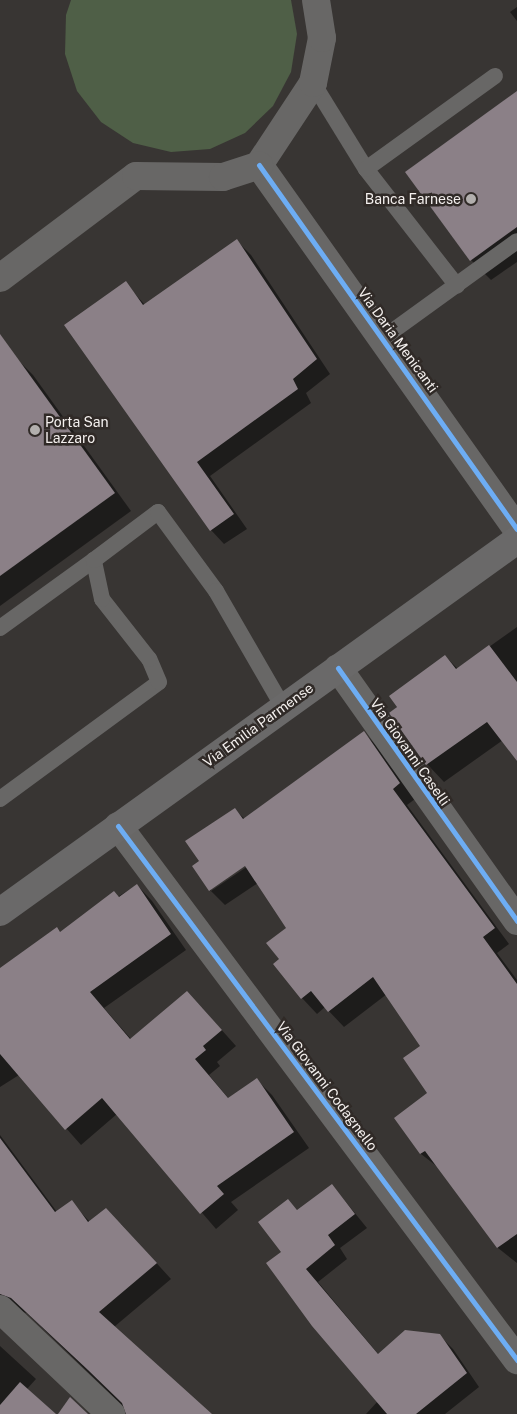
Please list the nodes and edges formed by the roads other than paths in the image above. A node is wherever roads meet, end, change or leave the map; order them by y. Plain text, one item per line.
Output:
1 (316, 0) edge
2 (495, 76) dead end
3 (313, 83) junction
4 (258, 165) junction
5 (366, 169) junction
6 (517, 241) edge
7 (0, 278) edge
8 (457, 286) junction
9 (383, 338) junction
10 (517, 530) edge
11 (517, 540) edge
12 (94, 560) junction
13 (0, 628) edge
14 (338, 668) junction
15 (283, 707) junction
16 (0, 799) edge
17 (118, 826) junction
18 (0, 912) edge
19 (517, 921) edge
20 (0, 1309) edge
21 (517, 1360) edge
22 (111, 1414) edge

1 - 3 street
2 - 5 lane
3 - 4 street
3 - 5 lane
4 - 7 street
4 - 9 street, Via Daria Menicanti
5 - 8 lane
6 - 8 lane
8 - 9 lane
9 - 10 street, Via Daria Menicanti
11 - 14 main road, Via Emilia Parmense
12 - 13 lane
12 - 15 lane
12 - 16 lane
14 - 15 main road, Via Emilia Parmense
14 - 19 street, Via Giovanni Caselli
15 - 17 main road, Via Emilia Parmense
17 - 18 main road, Via Emilia Parmense
17 - 21 street, Via Giovanni Codagnello
20 - 22 street

